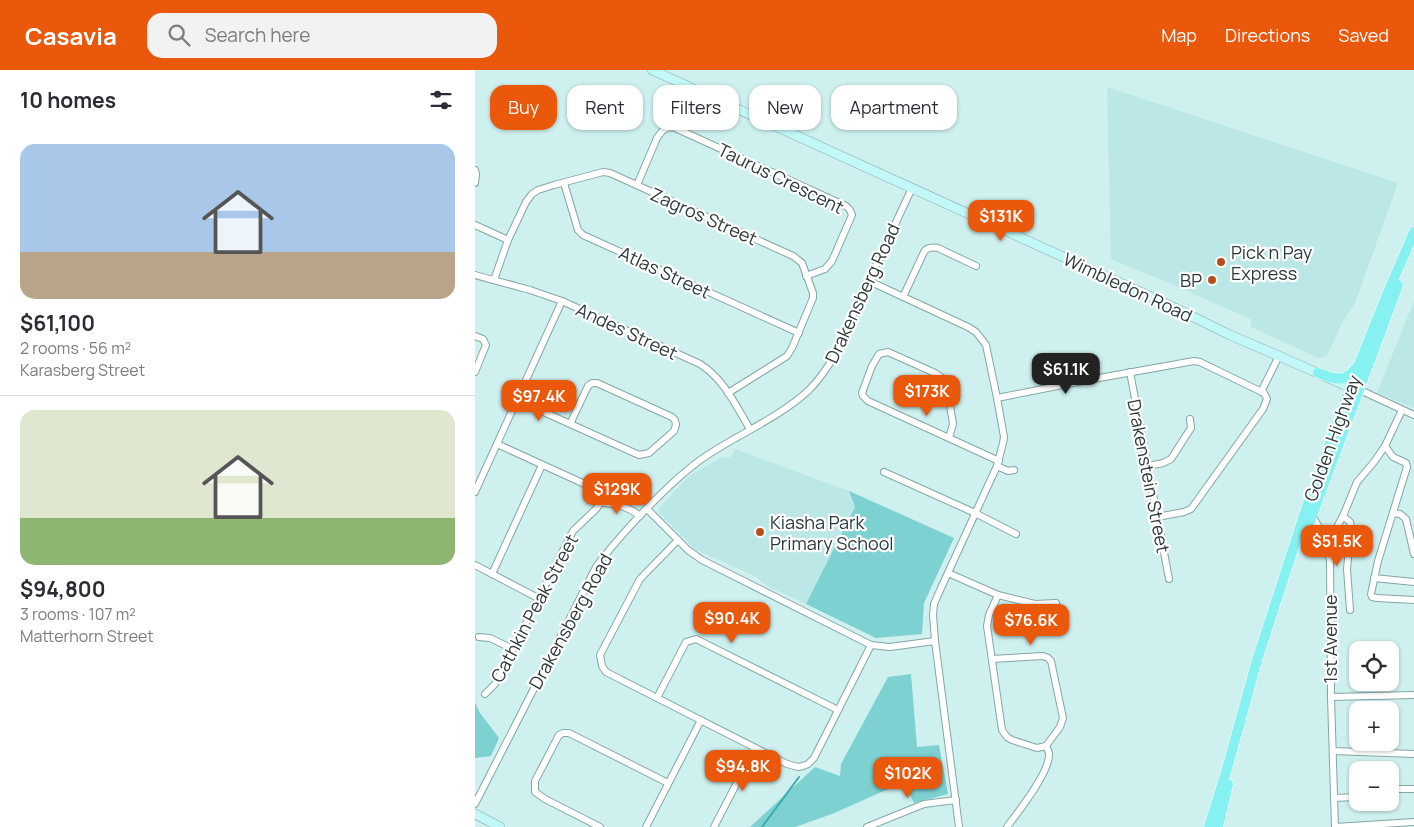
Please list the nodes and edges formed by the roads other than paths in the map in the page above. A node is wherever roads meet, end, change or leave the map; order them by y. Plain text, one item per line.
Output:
1 (652, 70) edge
2 (475, 170) edge
3 (475, 183) edge
4 (564, 183) junction
5 (637, 185) junction
6 (912, 188) junction
7 (475, 225) edge
8 (1414, 232) edge
9 (508, 240) junction
10 (1405, 255) junction
11 (976, 266) dead end
12 (475, 275) edge
13 (806, 276) junction
14 (494, 280) junction
15 (869, 281) junction
16 (903, 297) junction
17 (563, 301) junction
18 (799, 333) junction
19 (475, 336) edge
20 (1279, 356) junction
21 (1359, 364) junction
22 (475, 372) edge
23 (1130, 372) junction
24 (1318, 374) junction
25 (1355, 389) junction
26 (1261, 392) junction
27 (728, 393) junction
28 (997, 398) junction
29 (517, 400) junction
30 (1403, 410) junction
31 (1414, 415) edge
32 (1190, 420) dead end
33 (570, 424) junction
34 (750, 429) junction
35 (949, 438) junction
36 (497, 444) junction
37 (1385, 446) junction
38 (1405, 463) junction
39 (998, 464) junction
40 (543, 465) junction
41 (1148, 466) junction
42 (1414, 467) edge
43 (1014, 470) dead end
44 (883, 472) dead end
45 (475, 492) edge
46 (599, 502) junction
47 (647, 509) junction
48 (1393, 513) junction
49 (975, 514) junction
50 (640, 516) junction
51 (1312, 516) junction
52 (1343, 516) junction
53 (1157, 517) junction
54 (1016, 534) dead end
55 (678, 540) junction
56 (1414, 554) edge
57 (1330, 558) junction
58 (475, 566) edge
59 (949, 573) junction
60 (492, 574) junction
61 (1374, 578) junction
62 (1169, 579) dead end
63 (1414, 582) edge
64 (998, 595) junction
65 (538, 598) junction
66 (1414, 600) edge
67 (1056, 603) dead end
68 (1349, 610) dead end
69 (479, 637) dead end
70 (935, 641) junction
71 (871, 645) junction
72 (513, 649) junction
73 (992, 658) junction
74 (485, 694) dead end
75 (1414, 695) edge
76 (1331, 697) junction
77 (657, 698) junction
78 (838, 710) junction
79 (701, 720) junction
80 (1046, 746) junction
81 (755, 748) junction
82 (1333, 751) junction
83 (1414, 754) edge
84 (668, 783) junction
85 (1399, 789) edge
86 (1414, 789) edge
87 (1349, 797) edge
88 (1334, 798) junction
89 (956, 800) junction
90 (475, 804) edge
91 (475, 814) edge
92 (1414, 822) edge
93 (500, 827) edge
94 (600, 827) edge
95 (646, 827) edge
96 (713, 827) edge
97 (867, 827) edge
98 (959, 827) edge
99 (1007, 827) edge
100 (1209, 827) edge
101 (1218, 827) edge
102 (1335, 827) edge

1 - 6 street, Wimbledon Road
2 - 3 street
4 - 5 street, Zagros Street
4 - 9 street, Zagros Street
4 - 18 street, Atlas Street
5 - 13 street, Zagros Street
5 - 13 street, Taurus Crescent
6 - 15 street, Drakensberg Road
6 - 20 street, Wimbledon Road
7 - 9 street
8 - 10 main road, Golden Highway
9 - 14 street, Zagros Street
10 - 21 main road, Golden Highway
10 - 25 main road, Golden Highway
11 - 16 street
12 - 14 street, Andes Street
13 - 18 street, Zagros Street
14 - 17 street, Andes Street
15 - 16 street
15 - 34 street, Drakensberg Road
16 - 28 street
17 - 27 street, Andes Street
17 - 29 street
18 - 27 street, Zagros Street
19 - 22 street
20 - 24 street, Wimbledon Road
20 - 26 street
21 - 24 main road
21 - 25 main road, Golden Highway
23 - 26 street
23 - 28 street
23 - 41 street, Drakenstein Street
24 - 25 street, Wimbledon Road
25 - 30 street, Wimbledon Road
25 - 51 main road, Golden Highway
25 - 100 main road, Golden Highway
26 - 53 street
27 - 34 street, Andes Street
28 - 39 street
29 - 33 street
29 - 36 street
30 - 31 street, Wimbledon Road
30 - 37 street, 1st Avenue
32 - 41 street
33 - 33 street
34 - 47 street, Drakensberg Road
35 - 35 street
35 - 39 street
36 - 40 street
36 - 45 street
37 - 38 street
37 - 52 street, 1st Avenue
38 - 42 street
38 - 48 street
39 - 43 street
39 - 49 street
40 - 46 street
40 - 60 street
41 - 53 street, Drakenstein Street
44 - 49 street
46 - 50 street
46 - 65 street, Cathkin Peak Street
47 - 50 street, Drakensberg Road
47 - 55 street
48 - 56 street
48 - 61 street
49 - 54 street
49 - 59 street
50 - 90 street, Drakensberg Road
51 - 57 street
51 - 101 main road, Golden Highway
52 - 57 street, 1st Avenue
52 - 68 street
53 - 62 street, Drakenstein Street
55 - 71 street
55 - 77 street
57 - 76 street, 1st Avenue
58 - 60 street
59 - 64 street
59 - 70 street
60 - 65 street
61 - 63 street
61 - 66 street
64 - 67 street
64 - 73 street
65 - 72 street, Cathkin Peak Street
69 - 72 street
70 - 71 street
70 - 89 street
71 - 78 street
72 - 74 street, Cathkin Peak Street
73 - 80 street
73 - 80 street
75 - 76 street
76 - 82 street, 1st Avenue
77 - 78 street
77 - 79 street
78 - 81 street
79 - 81 street
79 - 84 street
80 - 99 street
81 - 96 street
82 - 83 street
82 - 88 street, 1st Avenue
84 - 94 street
84 - 95 street
85 - 86 street
87 - 88 street
88 - 102 street, 1st Avenue
89 - 97 street
89 - 98 street
91 - 93 street
92 - 102 street

